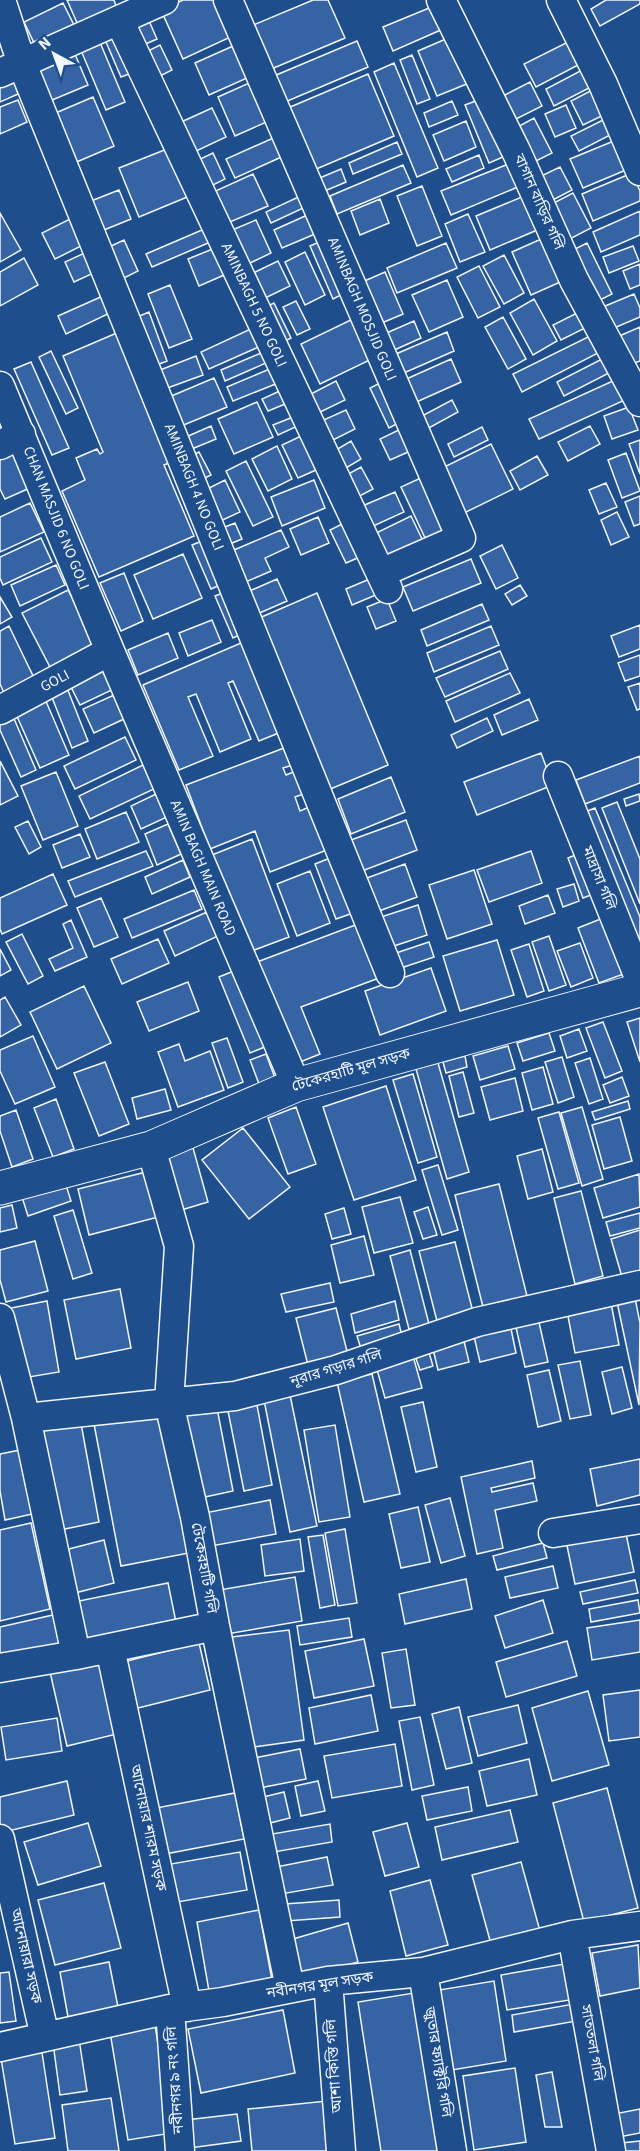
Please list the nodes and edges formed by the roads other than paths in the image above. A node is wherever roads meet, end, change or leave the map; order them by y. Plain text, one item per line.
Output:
1 (1, 0) edge
2 (165, 0) edge
3 (228, 0) edge
4 (441, 0) edge
5 (561, 0) edge
6 (119, 20) junction
7 (11, 68) edge
8 (640, 171) edge
9 (0, 386) edge
10 (640, 402) edge
11 (11, 439) edge
12 (384, 581) joint
13 (110, 651) junction
14 (0, 710) edge
15 (558, 776) dead end
16 (390, 972) dead end
17 (640, 980) edge
18 (640, 990) edge
19 (296, 1085) junction
20 (151, 1148) junction
21 (0, 1188) edge
22 (640, 1285) edge
23 (0, 1318) edge
24 (169, 1403) junction
25 (26, 1418) junction
26 (640, 1519) edge
27 (553, 1533) dead end
28 (215, 1626) junction
29 (110, 1648) junction
30 (76, 1655) junction
31 (0, 1668) edge
32 (0, 1839) edge
33 (640, 1926) edge
34 (572, 1935) junction
35 (423, 1972) junction
36 (328, 1981) junction
37 (290, 1988) junction
38 (178, 2008) junction
39 (45, 2037) junction
40 (0, 2048) edge
41 (180, 2151) edge
42 (341, 2151) edge
43 (452, 2151) edge
44 (611, 2151) edge

1 - 7 street, AMINBAGH 4 NO GOLI
2 - 6 street
3 - 12 street, AMINBAGH MOSJID GOLI
4 - 10 street, বাগান বাড়ির গলি
5 - 8 street
6 - 7 street
6 - 12 street, AMINBAGH 5 NO GOLI
7 - 16 street, AMINBAGH 4 NO GOLI
9 - 11 street, CHAN MASJID 6 NO GOLI
11 - 13 street, CHAN MASJID 6 NO GOLI
13 - 14 street, GOLI
13 - 19 street, AMIN BAGH MAIN ROAD
15 - 17 street, মাদ্রাসা গলি
18 - 19 street, টেকেরহাটি মূল সড়ক
19 - 20 street, টেকেরহাটি মূল সড়ক
20 - 21 street, টেকেরহাটি মূল সড়ক
20 - 24 street, টেকেরহাটি গলি
22 - 24 street, নূরার গড়ার গলি
23 - 25 street
24 - 25 street, নূরার গড়ার গলি
24 - 28 street, টেকেরহাটি গলি
25 - 30 street
26 - 27 street
28 - 29 street
28 - 37 street, টেকেরহাটি গলি
29 - 30 street
29 - 38 street, আনোয়ার শারম সড়ক
30 - 31 street
32 - 39 street, আনোয়ারা সড়ক
33 - 34 street, নবীনগর মূল সড়ক
34 - 35 street, নবীনগর মূল সড়ক
34 - 44 street, সাততলা গলি
35 - 36 street, নবীনগর মূল সড়ক
35 - 43 street, জুতার ফ্যাক্টরি গলি
36 - 37 street, নবীনগর মূল সড়ক
36 - 42 street, আশা কিস্তি গলি
37 - 38 street, নবীনগর মূল সড়ক
38 - 39 street, নবীনগর মূল সড়ক
38 - 41 street, নবীনগর ৯ নং গলি
39 - 40 street, নবীনগর মূল সড়ক

